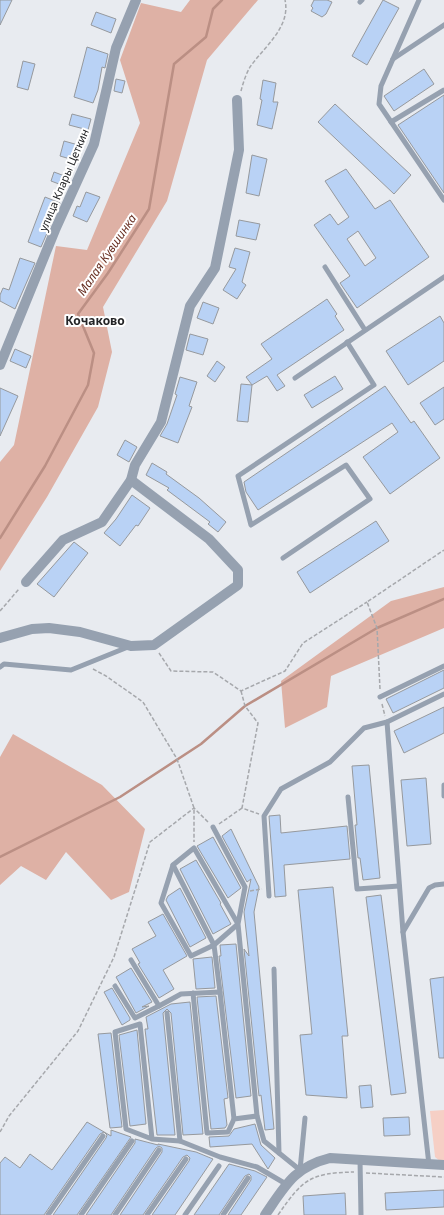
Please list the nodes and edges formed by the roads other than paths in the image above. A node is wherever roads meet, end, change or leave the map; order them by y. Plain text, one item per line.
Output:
1 (136, 0) edge
2 (419, 0) edge
3 (444, 25) edge
4 (393, 59) junction
5 (444, 90) edge
6 (237, 100) road end
7 (391, 122) junction
8 (444, 200) edge
9 (325, 267) dead end
10 (444, 277) edge
11 (365, 330) junction
12 (347, 342) junction
13 (0, 364) edge
14 (295, 378) dead end
15 (131, 480) junction
16 (283, 558) dead end
17 (26, 582) road end
18 (0, 638) edge
19 (131, 646) junction
20 (444, 666) edge
21 (0, 667) edge
22 (444, 694) edge
23 (380, 697) road end
24 (387, 722) junction
25 (444, 785) edge
26 (444, 796) edge
27 (348, 797) dead end
28 (214, 827) road end
29 (173, 865) junction
30 (444, 884) edge
31 (399, 886) junction
32 (269, 896) dead end
33 (238, 924) junction
34 (403, 932) junction
35 (214, 945) junction
36 (131, 960) dead end
37 (274, 970) dead end
38 (115, 986) dead end
39 (220, 992) junction
40 (193, 993) junction
41 (159, 1006) junction
42 (167, 1013) dead end
43 (257, 1116) junction
44 (305, 1118) dead end
45 (234, 1119) junction
46 (103, 1136) dead end
47 (152, 1139) junction
48 (132, 1141) dead end
49 (180, 1141) junction
50 (158, 1150) dead end
51 (279, 1153) junction
52 (186, 1159) dead end
53 (360, 1159) junction
54 (429, 1165) junction
55 (444, 1165) edge
56 (219, 1166) dead end
57 (300, 1170) junction
58 (248, 1178) dead end
59 (286, 1184) junction
60 (48, 1215) edge
61 (81, 1215) edge
62 (115, 1215) edge
63 (147, 1215) edge
64 (185, 1215) edge
65 (223, 1215) edge
66 (265, 1215) edge
67 (361, 1215) edge

1 - 13 street, улица Клары Цеткин
2 - 4 lane
3 - 4 lane
4 - 7 lane
5 - 7 lane
6 - 15 street
7 - 8 lane
9 - 11 lane
10 - 11 lane
11 - 12 lane
12 - 14 lane
12 - 16 lane
15 - 17 street
15 - 19 street
18 - 19 street
19 - 21 lane
20 - 23 lane
22 - 24 lane
24 - 31 lane
24 - 32 lane
25 - 26 lane
27 - 31 lane
28 - 33 lane
29 - 33 lane
29 - 35 lane
29 - 35 lane
30 - 34 lane
31 - 34 lane
33 - 35 lane
33 - 43 lane
34 - 54 lane
35 - 39 lane
36 - 41 lane
37 - 51 lane
38 - 41 lane
39 - 40 lane
39 - 45 lane
40 - 41 lane
40 - 45 lane
42 - 49 lane
43 - 45 lane
43 - 51 lane
44 - 57 lane
46 - 60 lane
47 - 47 lane
47 - 49 lane
48 - 61 lane
49 - 59 lane
50 - 62 lane
51 - 57 lane
52 - 63 lane
53 - 54 street
53 - 57 street
53 - 67 lane
54 - 55 street
56 - 64 lane
57 - 59 street
58 - 65 lane
59 - 66 street

